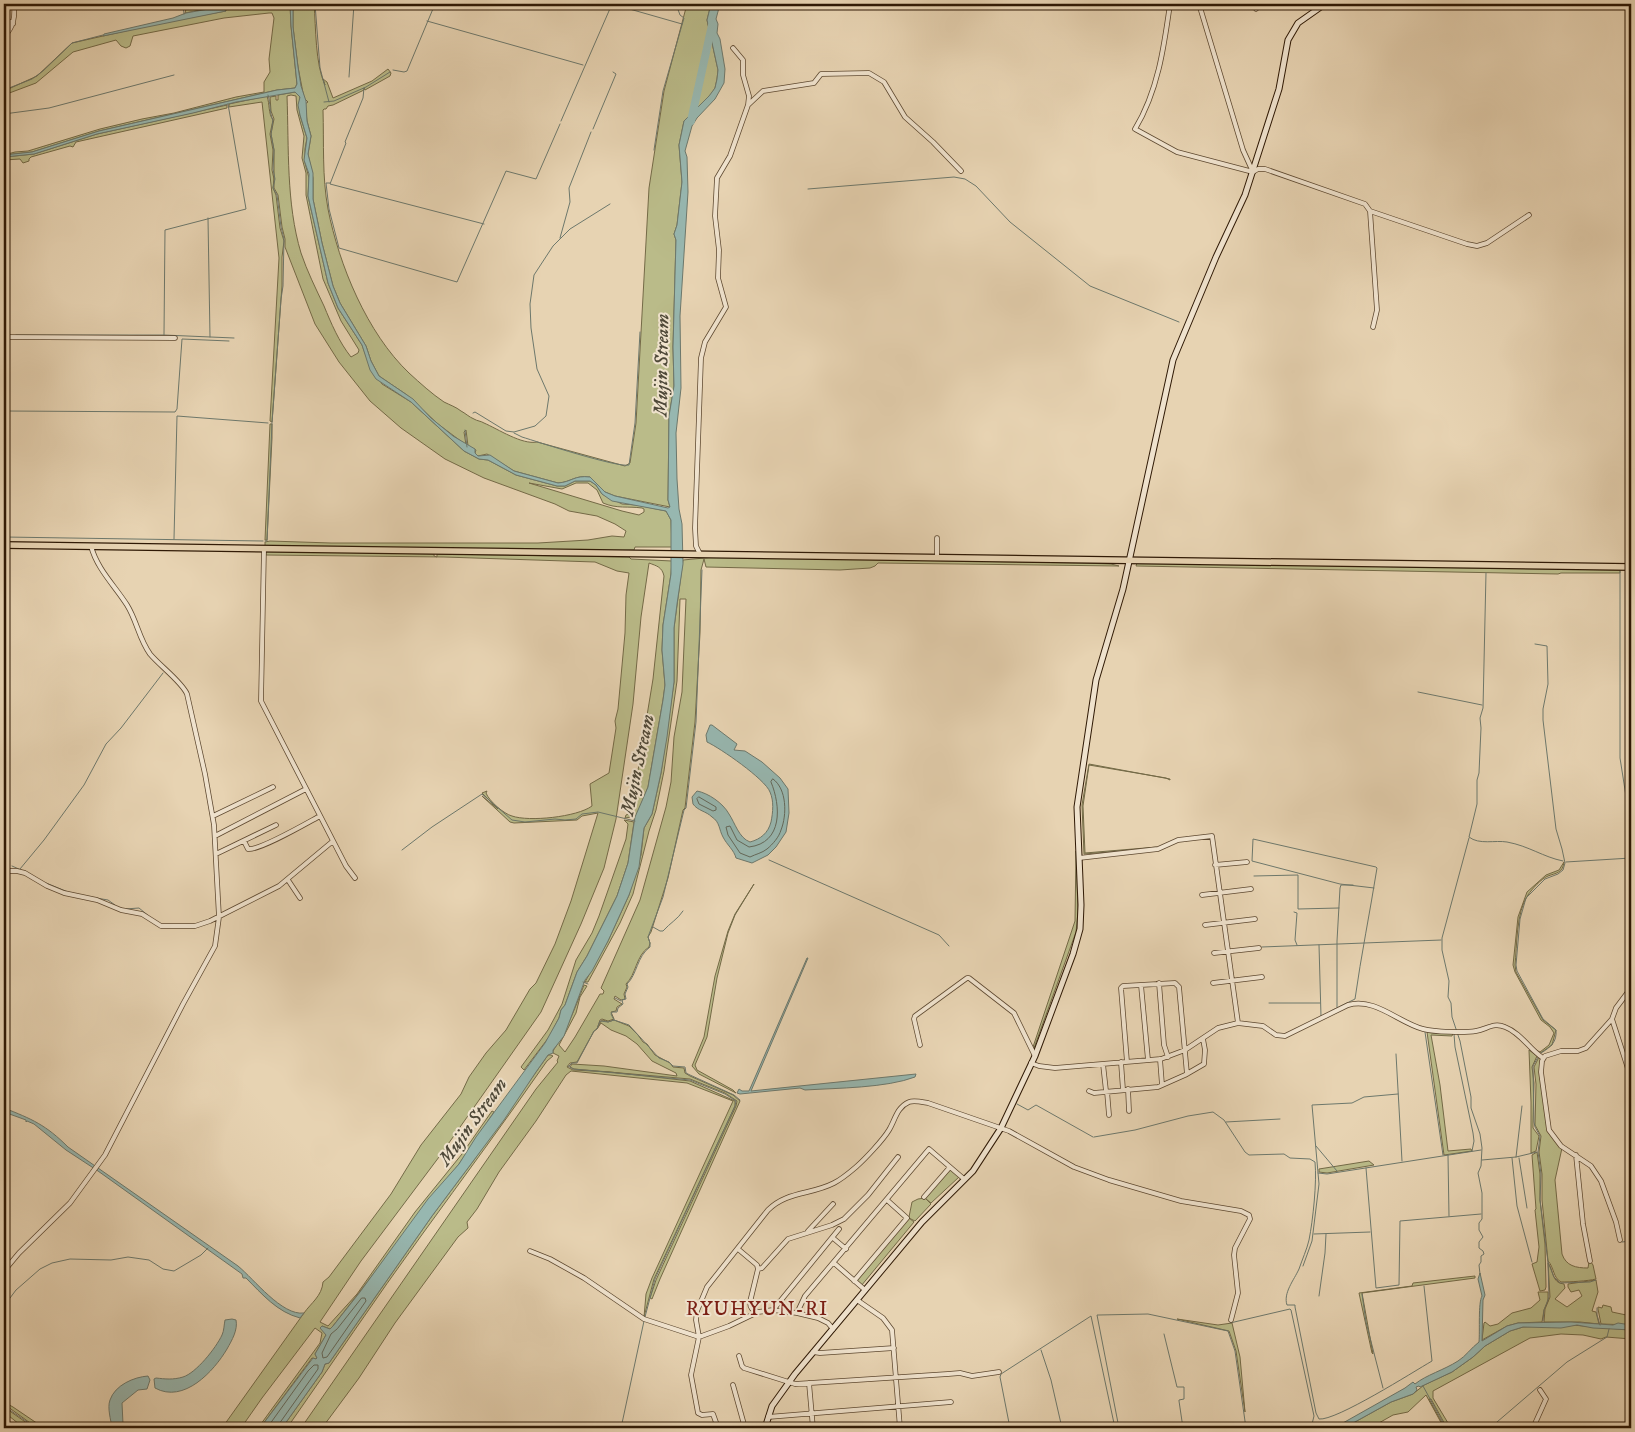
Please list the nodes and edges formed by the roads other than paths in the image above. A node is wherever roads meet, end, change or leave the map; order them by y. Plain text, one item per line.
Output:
1 (14, 4) edge
2 (1170, 4) edge
3 (1200, 4) edge
4 (1254, 4) edge
5 (1325, 4) edge
6 (1256, 9) dead end
7 (4, 18) edge
8 (13, 24) junction
9 (4, 37) edge
10 (733, 48) dead end
11 (748, 105) junction
12 (961, 171) dead end
13 (1253, 172) junction
14 (1370, 212) junction
15 (1529, 215) dead end
16 (1373, 327) dead end
17 (4, 337) edge
18 (175, 338) dead end
19 (936, 538) dead end
20 (4, 545) edge
21 (90, 546) junction
22 (264, 548) junction
23 (697, 554) junction
24 (937, 557) junction
25 (1129, 559) junction
26 (1631, 567) edge
27 (273, 787) dead end
28 (306, 789) junction
29 (213, 816) junction
30 (320, 816) junction
31 (276, 825) dead end
32 (215, 836) junction
33 (244, 841) junction
34 (334, 841) junction
35 (216, 854) junction
36 (1079, 858) junction
37 (1247, 862) dead end
38 (1215, 865) junction
39 (4, 871) edge
40 (355, 878) dead end
41 (288, 880) junction
42 (1251, 889) dead end
43 (1219, 893) junction
44 (1202, 895) dead end
45 (300, 898) dead end
46 (219, 917) junction
47 (1255, 919) dead end
48 (1224, 922) junction
49 (1205, 925) dead end
50 (1259, 948) dead end
51 (1228, 952) junction
52 (1214, 953) dead end
53 (1262, 977) dead end
54 (1232, 980) junction
55 (1159, 983) junction
56 (1213, 983) dead end
57 (1141, 985) junction
58 (1631, 988) edge
59 (1612, 1019) junction
60 (1238, 1023) junction
61 (1203, 1038) junction
62 (920, 1045) dead end
63 (1185, 1050) junction
64 (1035, 1056) junction
65 (1168, 1057) junction
66 (1543, 1058) junction
67 (1160, 1059) junction
68 (1148, 1060) junction
69 (1121, 1062) junction
70 (1127, 1062) junction
71 (1031, 1063) junction
72 (1103, 1064) junction
73 (1187, 1074) junction
74 (1631, 1078) edge
75 (1162, 1085) junction
76 (1126, 1090) junction
77 (1106, 1091) junction
78 (1089, 1092) dead end
79 (1129, 1111) dead end
80 (1109, 1115) dead end
81 (1001, 1128) junction
82 (1576, 1155) junction
83 (898, 1157) dead end
84 (950, 1167) junction
85 (964, 1179) junction
86 (924, 1197) dead end
87 (887, 1200) junction
88 (833, 1204) dead end
89 (839, 1229) dead end
90 (808, 1231) junction
91 (833, 1238) junction
92 (1620, 1240) dead end
93 (738, 1249) junction
94 (846, 1249) junction
95 (530, 1251) dead end
96 (1590, 1261) dead end
97 (834, 1263) junction
98 (758, 1269) junction
99 (4, 1271) edge
100 (854, 1280) junction
101 (866, 1290) junction
102 (857, 1300) junction
103 (773, 1310) junction
104 (758, 1312) junction
105 (797, 1313) junction
106 (1231, 1320) dead end
107 (833, 1329) junction
108 (699, 1338) junction
109 (894, 1348) junction
110 (813, 1352) junction
111 (739, 1356) dead end
112 (999, 1372) dead end
113 (896, 1378) junction
114 (790, 1382) junction
115 (809, 1383) junction
116 (734, 1385) dead end
117 (1540, 1390) dead end
118 (950, 1402) dead end
119 (898, 1407) junction
120 (812, 1414) junction
121 (768, 1416) junction
122 (718, 1428) edge
123 (745, 1428) edge
124 (765, 1428) edge
125 (813, 1428) edge
126 (900, 1428) edge
127 (1533, 1428) edge

1 - 8 street
2 - 13 street
3 - 13 street
4 - 6 street
5 - 13 main road
7 - 8 street
8 - 9 street
10 - 11 street
11 - 12 street
11 - 23 street
13 - 14 street
13 - 25 main road
14 - 15 street
14 - 16 street
17 - 18 street
19 - 24 street
20 - 21 main road
21 - 22 main road
21 - 29 street
22 - 23 main road
22 - 28 street
23 - 24 main road
24 - 25 main road
25 - 26 main road
25 - 36 main road
27 - 29 street
28 - 30 street
28 - 32 street
29 - 32 street
30 - 33 street
30 - 34 street
31 - 33 street
32 - 35 street
33 - 35 street
34 - 40 street
34 - 41 street
35 - 46 street
36 - 38 street
36 - 64 main road
37 - 38 street
38 - 43 street
39 - 46 street
41 - 45 street
41 - 46 street
42 - 43 street
43 - 44 street
43 - 48 street
46 - 99 street
47 - 48 street
48 - 49 street
48 - 51 street
50 - 51 street
51 - 52 street
51 - 54 street
53 - 54 street
54 - 56 street
54 - 60 street
55 - 57 street
55 - 63 street
55 - 65 street
57 - 68 street
57 - 70 street
58 - 59 street
59 - 66 street
59 - 74 street
60 - 61 street
60 - 66 street
61 - 63 street
61 - 73 street
62 - 64 street
63 - 65 street
63 - 73 street
64 - 71 main road
65 - 67 street
66 - 82 street
67 - 68 street
67 - 75 street
68 - 70 street
69 - 70 street
69 - 72 street
69 - 76 street
71 - 72 street
71 - 81 main road
72 - 77 street
73 - 75 street
75 - 76 street
76 - 77 street
76 - 79 street
77 - 78 street
77 - 80 street
81 - 85 main road
81 - 93 street
81 - 106 street
82 - 92 street
82 - 96 street
83 - 90 street
84 - 85 street
84 - 86 street
84 - 87 street
85 - 101 main road
87 - 94 street
87 - 100 street
88 - 90 street
89 - 91 street
90 - 98 street
91 - 94 street
91 - 103 street
93 - 98 street
93 - 108 street
94 - 97 street
95 - 108 street
97 - 100 street
97 - 105 street
98 - 104 street
100 - 101 street
101 - 102 main road
102 - 107 main road
102 - 109 street
103 - 104 street
103 - 105 street
104 - 108 street
105 - 107 street
107 - 110 main road
108 - 122 street
109 - 110 street
109 - 113 street
110 - 114 main road
111 - 114 street
112 - 113 street
113 - 115 street
113 - 119 street
114 - 115 street
114 - 121 main road
115 - 120 street
116 - 123 street
117 - 127 street
118 - 119 street
119 - 120 street
119 - 126 street
120 - 121 street
120 - 125 street
121 - 124 main road

